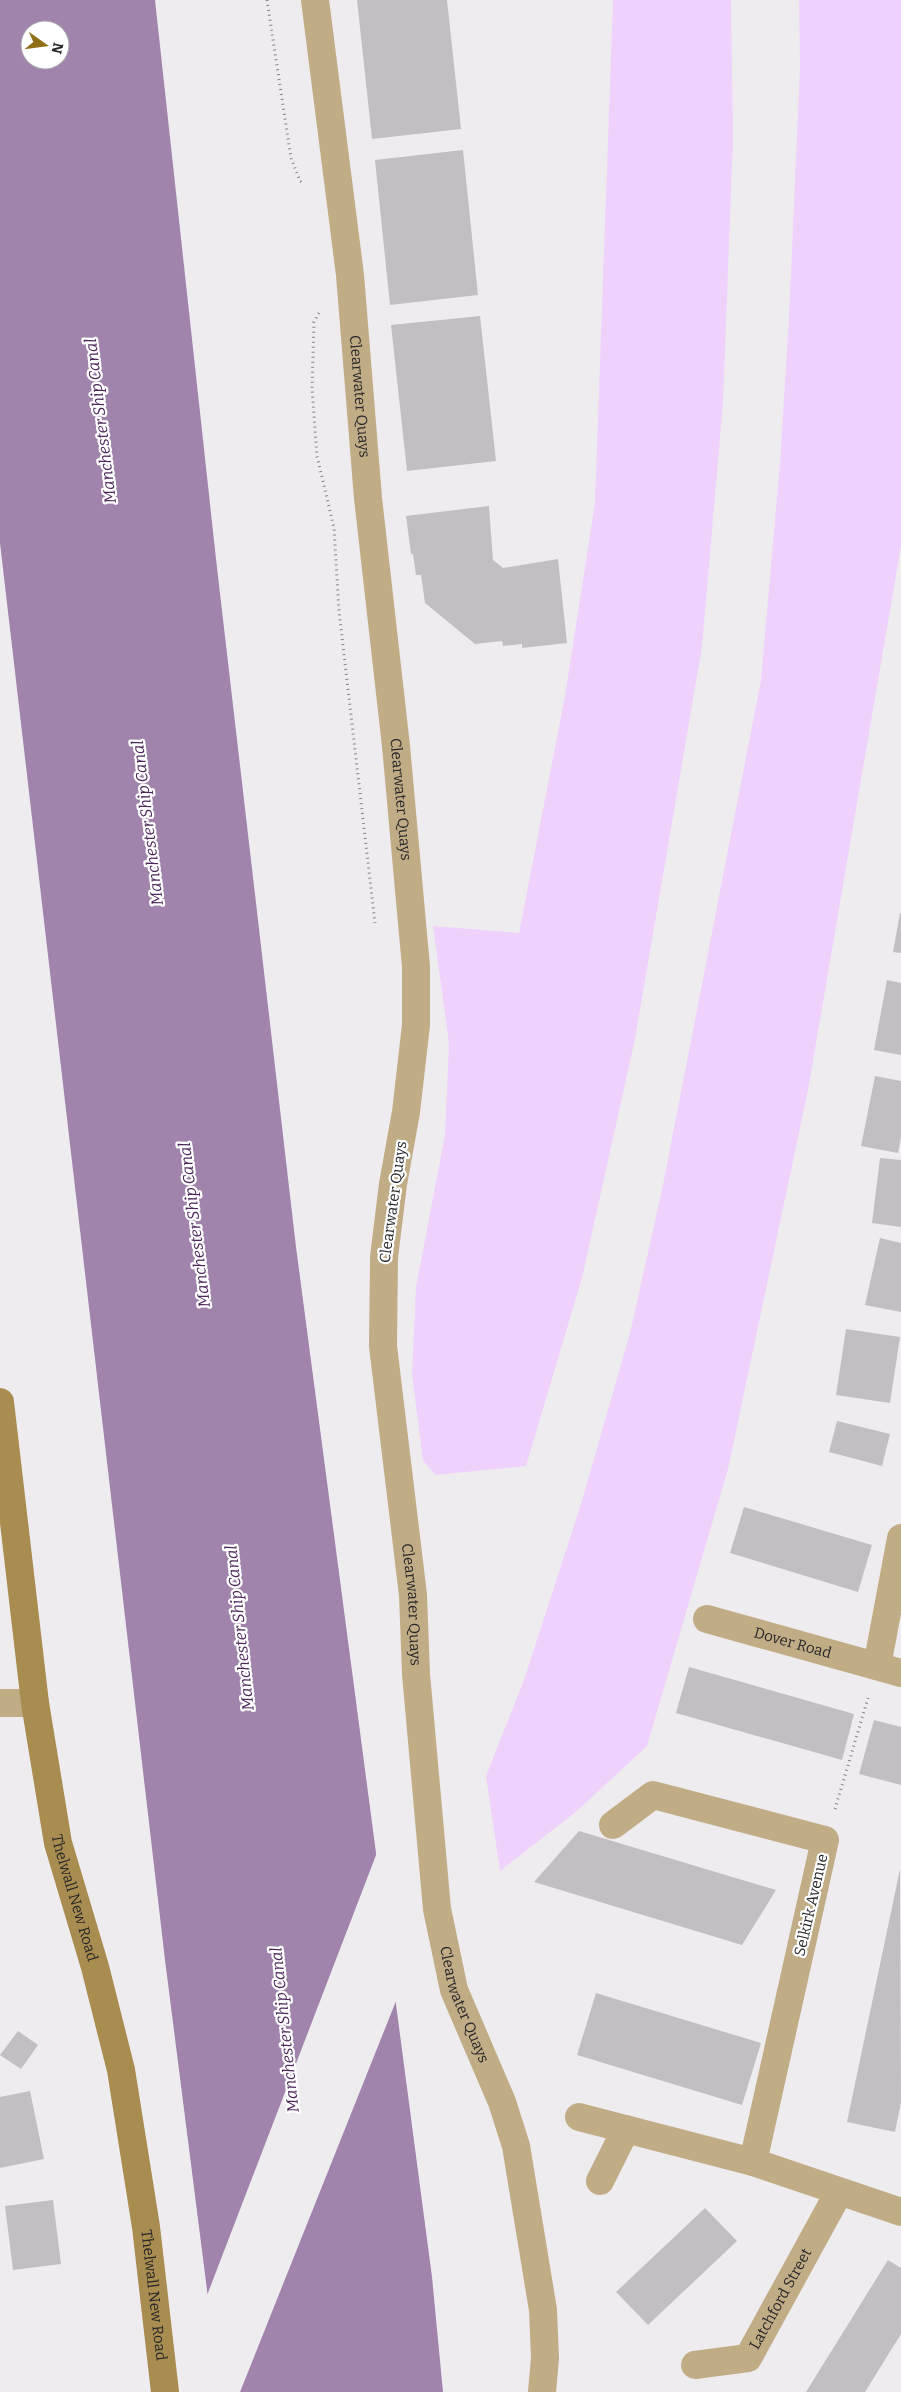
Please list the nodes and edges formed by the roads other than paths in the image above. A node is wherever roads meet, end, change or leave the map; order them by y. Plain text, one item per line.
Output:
1 (315, 0) edge
2 (0, 1402) edge
3 (901, 1538) edge
4 (706, 1619) dead end
5 (889, 1670) edge
6 (0, 1703) edge
7 (35, 1703) junction
8 (613, 1825) dead end
9 (579, 2117) dead end
10 (626, 2129) junction
11 (753, 2162) junction
12 (600, 2181) dead end
13 (838, 2192) junction
14 (901, 2212) edge
15 (695, 2365) dead end
16 (165, 2392) edge
17 (542, 2392) edge

1 - 17 street, Clearwater Quays
2 - 7 main road, Thelwall New Road
3 - 5 street
4 - 5 street, Dover Road
6 - 7 street
7 - 16 main road, Thelwall New Road
8 - 11 street, Selkirk Avenue
9 - 10 street
10 - 11 street
10 - 12 street
11 - 13 street
13 - 14 street
13 - 15 street, Latchford Street

